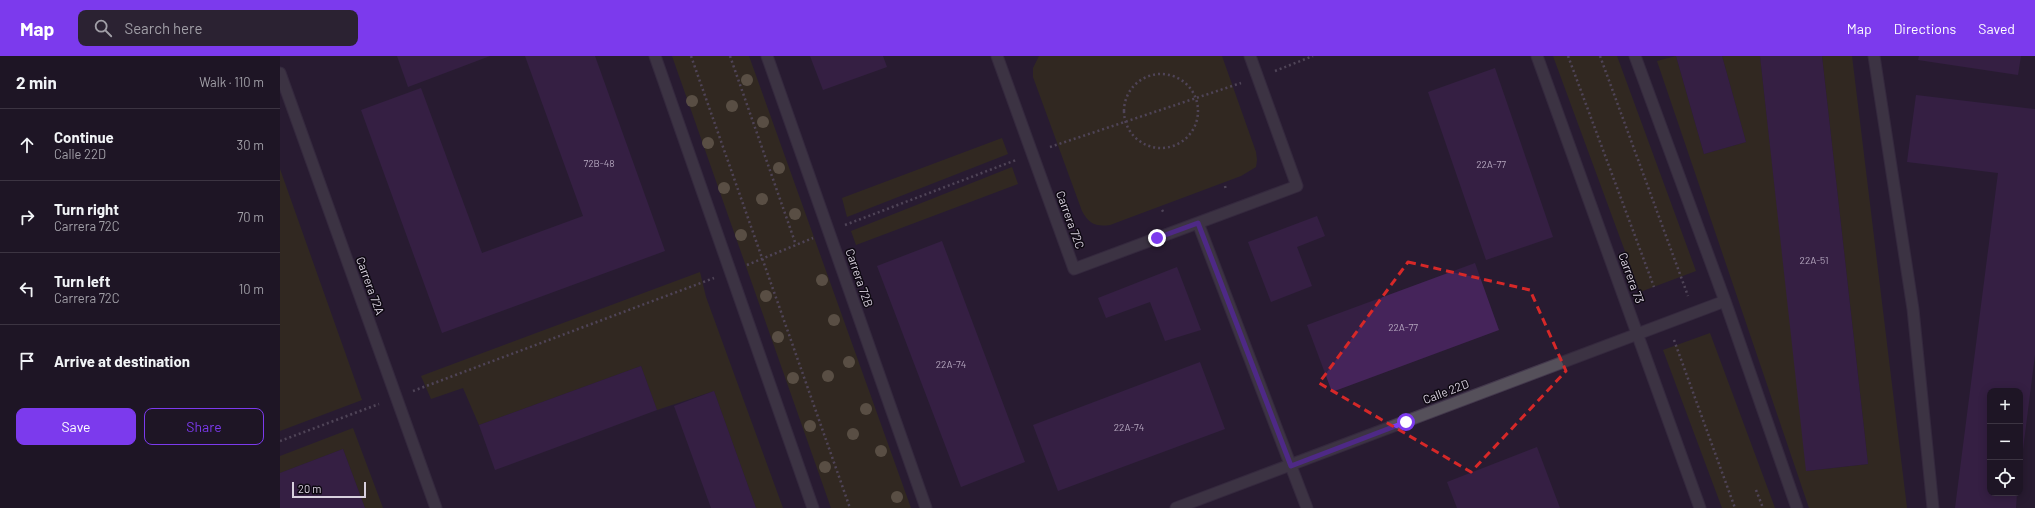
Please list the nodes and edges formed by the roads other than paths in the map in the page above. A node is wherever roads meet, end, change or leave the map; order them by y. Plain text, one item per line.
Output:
1 (655, 56) edge
2 (767, 56) edge
3 (997, 56) edge
4 (1250, 56) edge
5 (1537, 56) edge
6 (1635, 56) edge
7 (1874, 56) edge
8 (280, 73) edge
9 (1198, 223) junction
10 (1725, 301) junction
11 (1637, 334) junction
12 (1291, 466) junction
13 (436, 508) edge
14 (814, 508) edge
15 (926, 508) edge
16 (1176, 508) edge
17 (1307, 508) edge
18 (1700, 508) edge
19 (1797, 508) edge
20 (1933, 508) edge

1 - 14 street
2 - 15 street, Carrera 72B
3 - 9 street, Carrera 72C
4 - 9 street, Carrera 72C
5 - 11 street, Carrera 73
6 - 10 street
7 - 20 street
8 - 13 street, Carrera 72A
9 - 12 street
10 - 11 street, Calle 22D
10 - 19 street
11 - 12 street, Calle 22D
11 - 18 street, Carrera 73
12 - 16 street, Calle 22D
12 - 17 street

